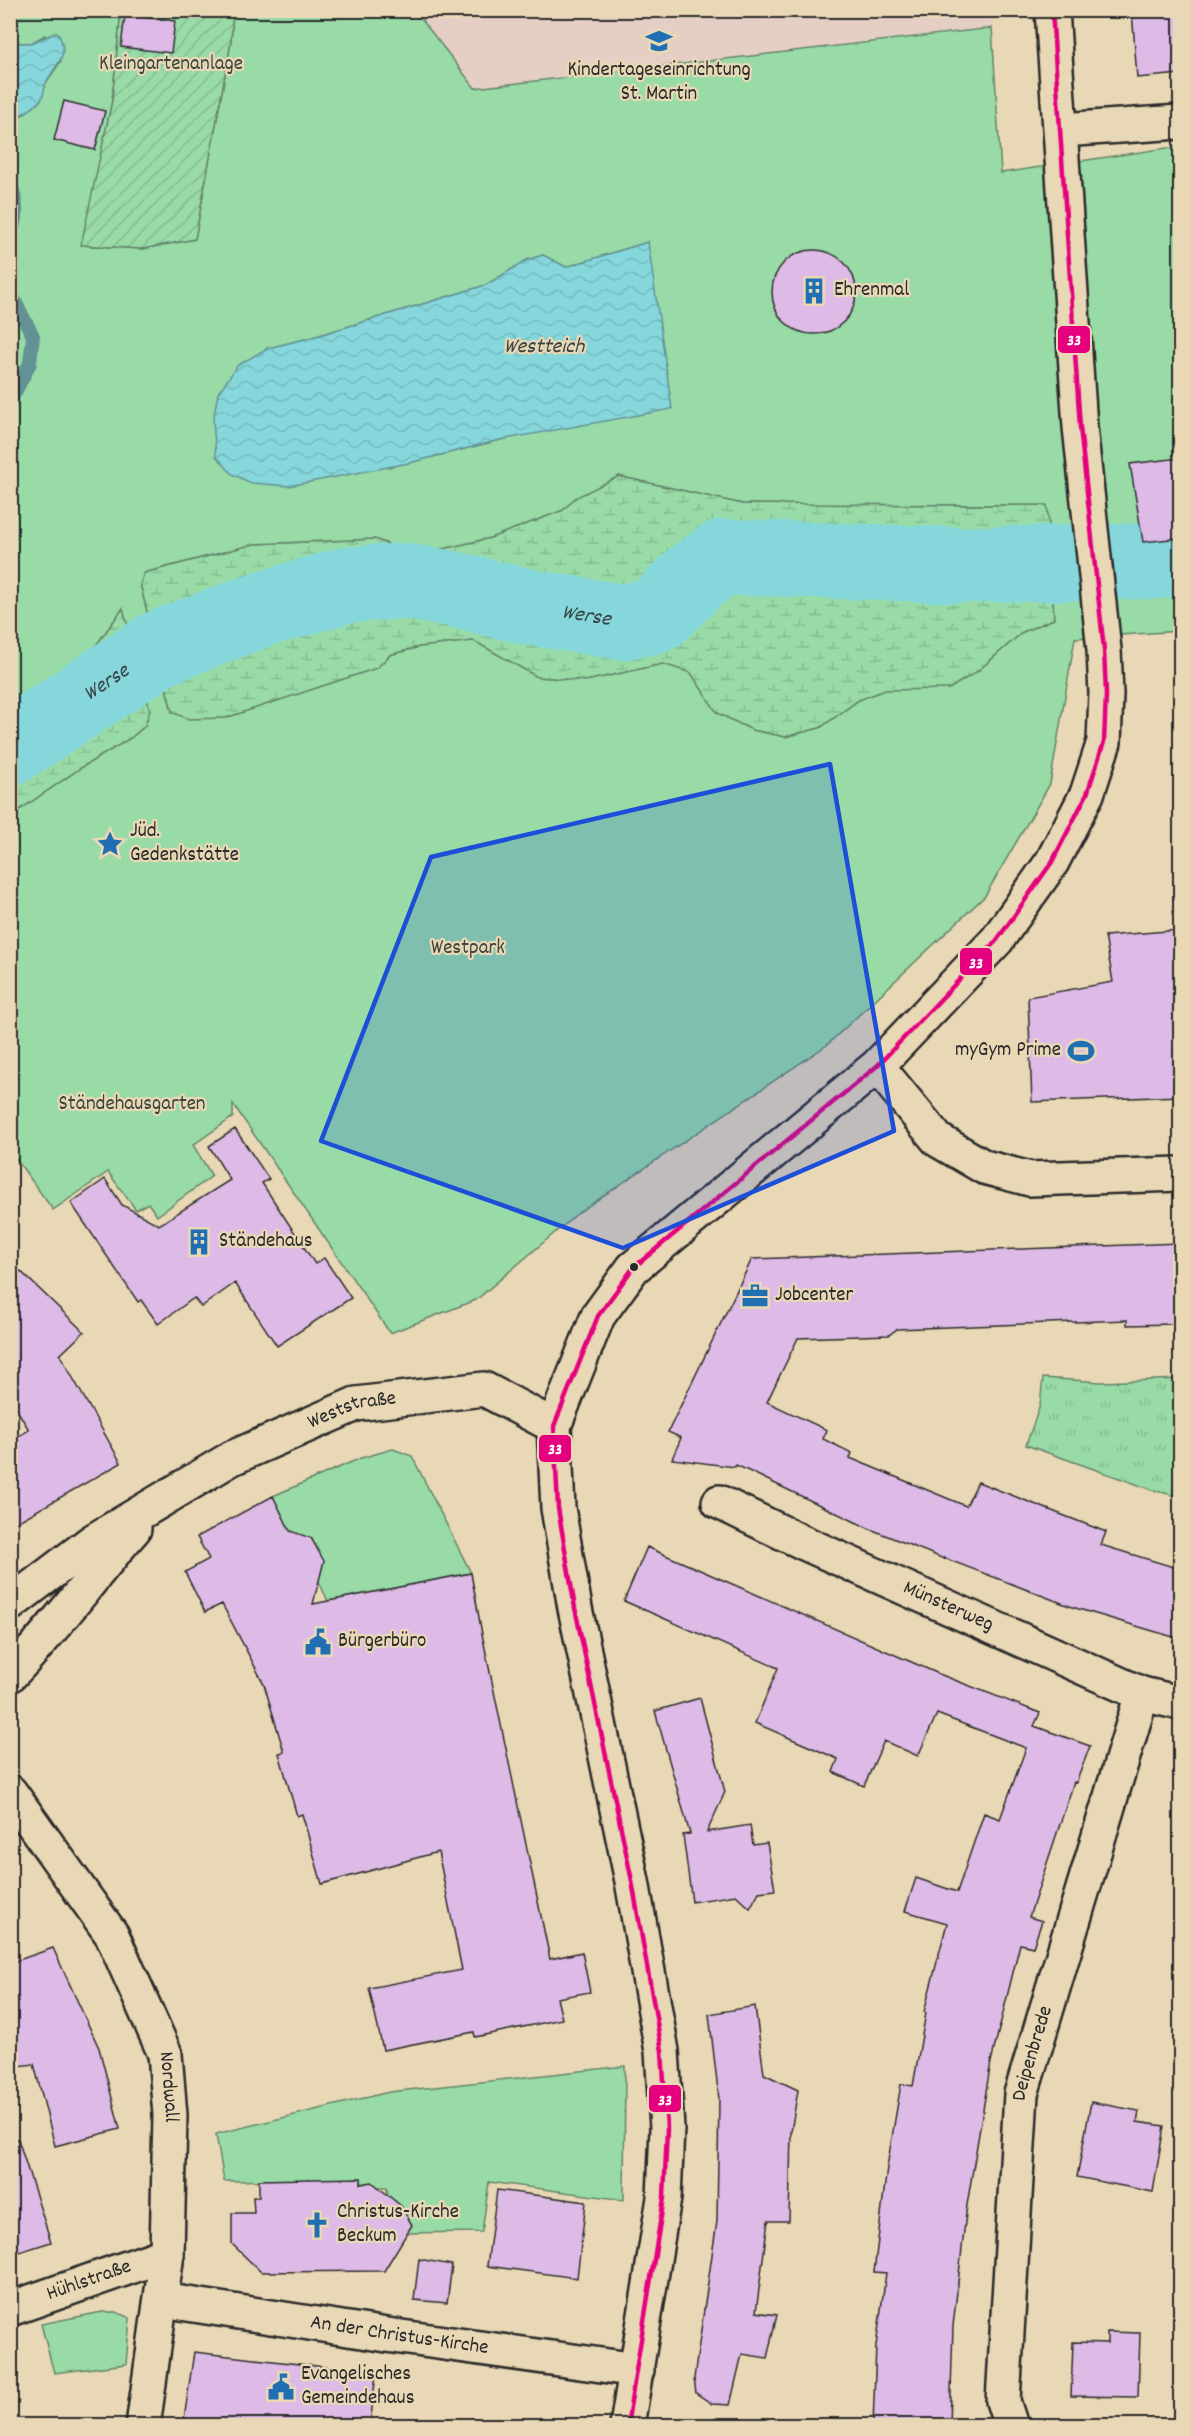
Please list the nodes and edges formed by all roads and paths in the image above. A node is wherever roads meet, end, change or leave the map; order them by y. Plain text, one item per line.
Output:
1 (1053, 10) edge
2 (1180, 122) edge
3 (1061, 130) junction
4 (877, 1066) junction
5 (1180, 1174) edge
6 (554, 1426) junction
7 (160, 1500) junction
8 (719, 1502) dead end
9 (10, 1604) edge
10 (10, 1675) edge
11 (1142, 1694) junction
12 (1180, 1703) edge
13 (10, 1792) edge
14 (167, 2254) junction
15 (162, 2300) junction
16 (10, 2309) edge
17 (637, 2370) junction
18 (143, 2426) edge
19 (627, 2426) edge
20 (1011, 2426) edge

1 - 3 street
2 - 3 street
3 - 4 street
4 - 5 street
4 - 6 street
6 - 7 street, Weststraße
6 - 17 street
7 - 9 street, Weststraße
7 - 10 street, Weststraße
8 - 11 street, Münsterweg
11 - 12 street, Münsterweg
11 - 20 street, Deipenbrede
13 - 14 street, Nordwall
14 - 15 street, Nordwall
14 - 16 street, Hühlstraße
15 - 17 street, An der Christus-Kirche
15 - 18 street, Nordwall
17 - 19 street

